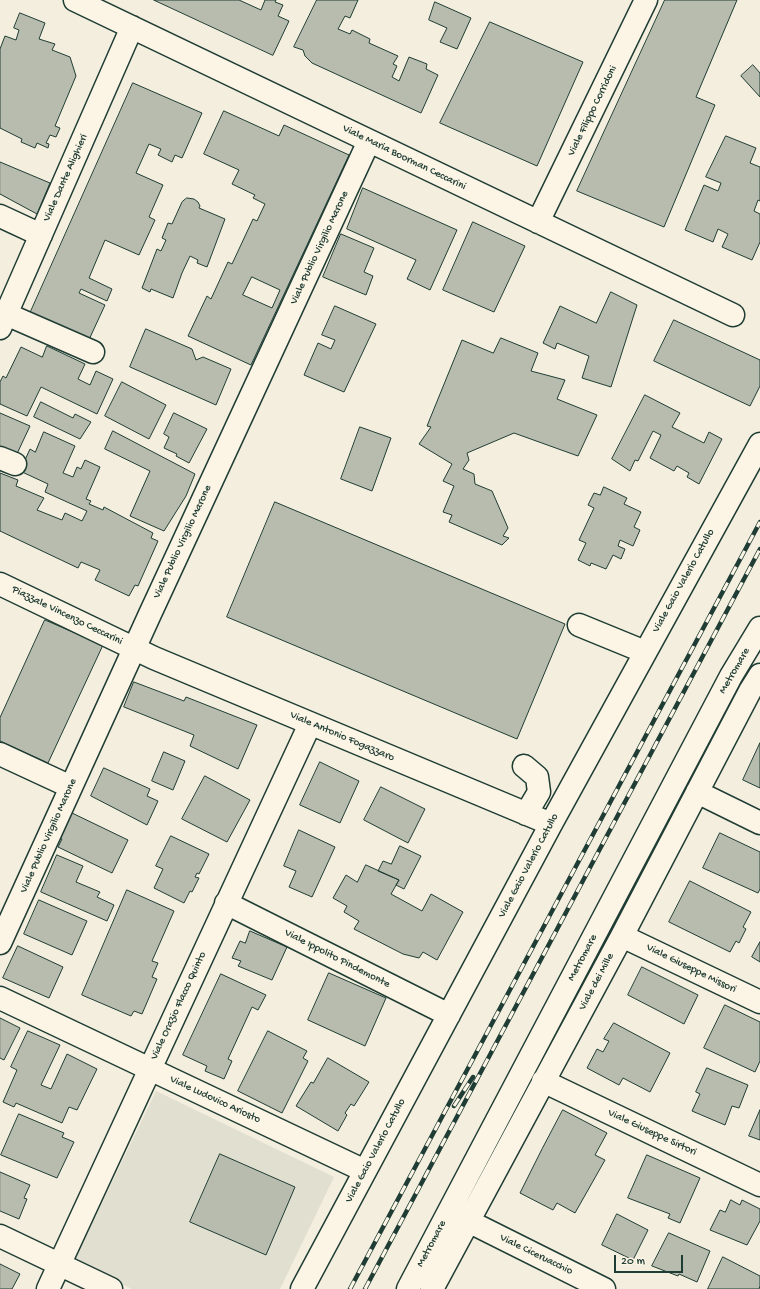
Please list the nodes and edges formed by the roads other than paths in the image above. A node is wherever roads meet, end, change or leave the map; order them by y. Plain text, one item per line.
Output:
1 (75, 0) edge
2 (645, 2) edge
3 (132, 28) junction
4 (369, 141) junction
5 (0, 216) edge
6 (538, 222) junction
7 (41, 235) junction
8 (733, 315) dead end
9 (3, 321) edge
10 (93, 352) dead end
11 (760, 444) edge
12 (0, 584) edge
13 (579, 625) dead end
14 (760, 628) edge
15 (134, 648) junction
16 (645, 652) junction
17 (760, 675) edge
18 (310, 724) junction
19 (0, 754) edge
20 (524, 766) dead end
21 (71, 787) junction
22 (697, 792) junction
23 (526, 814) junction
24 (760, 823) edge
25 (551, 824) junction
26 (226, 903) junction
27 (622, 936) junction
28 (0, 943) edge
29 (0, 998) edge
30 (760, 1002) edge
31 (449, 1015) junction
32 (150, 1069) junction
33 (543, 1081) junction
34 (365, 1171) junction
35 (760, 1185) edge
36 (468, 1221) junction
37 (0, 1236) edge
38 (59, 1264) junction
39 (48, 1289) edge
40 (111, 1289) edge
41 (302, 1289) edge
42 (408, 1289) edge
43 (432, 1289) edge
44 (604, 1289) edge

1 - 3 street, Viale Maria Boorman Ceccarini
2 - 6 street, Viale Filippo Corridoni
3 - 4 street, Viale Maria Boorman Ceccarini
3 - 7 street, Viale Dante Alighieri
4 - 6 street, Viale Maria Boorman Ceccarini
4 - 15 street, Viale Publio Virgilio Marone
5 - 7 street
6 - 8 street, Viale Maria Boorman Ceccarini
7 - 9 street, Viale Dante Alighieri
9 - 10 street
11 - 16 street, Viale Gaio Valerio Catullo
12 - 15 street, Piazzale Vincenzo Ceccarini
13 - 16 street
14 - 42 street, Metromare
15 - 18 street, Viale Antonio Fogazzaro
15 - 21 street, Viale Publio Virgilio Marone
16 - 25 street, Viale Gaio Valerio Catullo
17 - 22 street, Viale dei Mille
18 - 23 street, Viale Antonio Fogazzaro
18 - 26 street, Viale Orazio Flacco Quinto
19 - 21 street
20 - 23 street
21 - 28 street, Viale Publio Virgilio Marone
22 - 24 street
22 - 27 street, Viale dei Mille
23 - 25 street, Viale Antonio Fogazzaro
25 - 31 street, Viale Gaio Valerio Catullo
26 - 31 street, Viale Ippolito Pindemonte
26 - 32 street, Viale Orazio Flacco Quinto
27 - 30 street, Viale Giuseppe Missori
27 - 33 street, Viale dei Mille
29 - 32 street, Viale Ludovico Ariosto
31 - 34 street, Viale Gaio Valerio Catullo
32 - 34 street, Viale Ludovico Ariosto
32 - 38 street, Viale Orazio Flacco Quinto
33 - 35 street, Viale Giuseppe Sirtori
33 - 36 street, Viale dei Mille
34 - 41 street, Viale Gaio Valerio Catullo
36 - 43 street, Viale dei Mille
36 - 44 street, Viale Ciceruacchio
37 - 38 street
38 - 39 street, Viale Orazio Flacco Quinto
38 - 40 street

